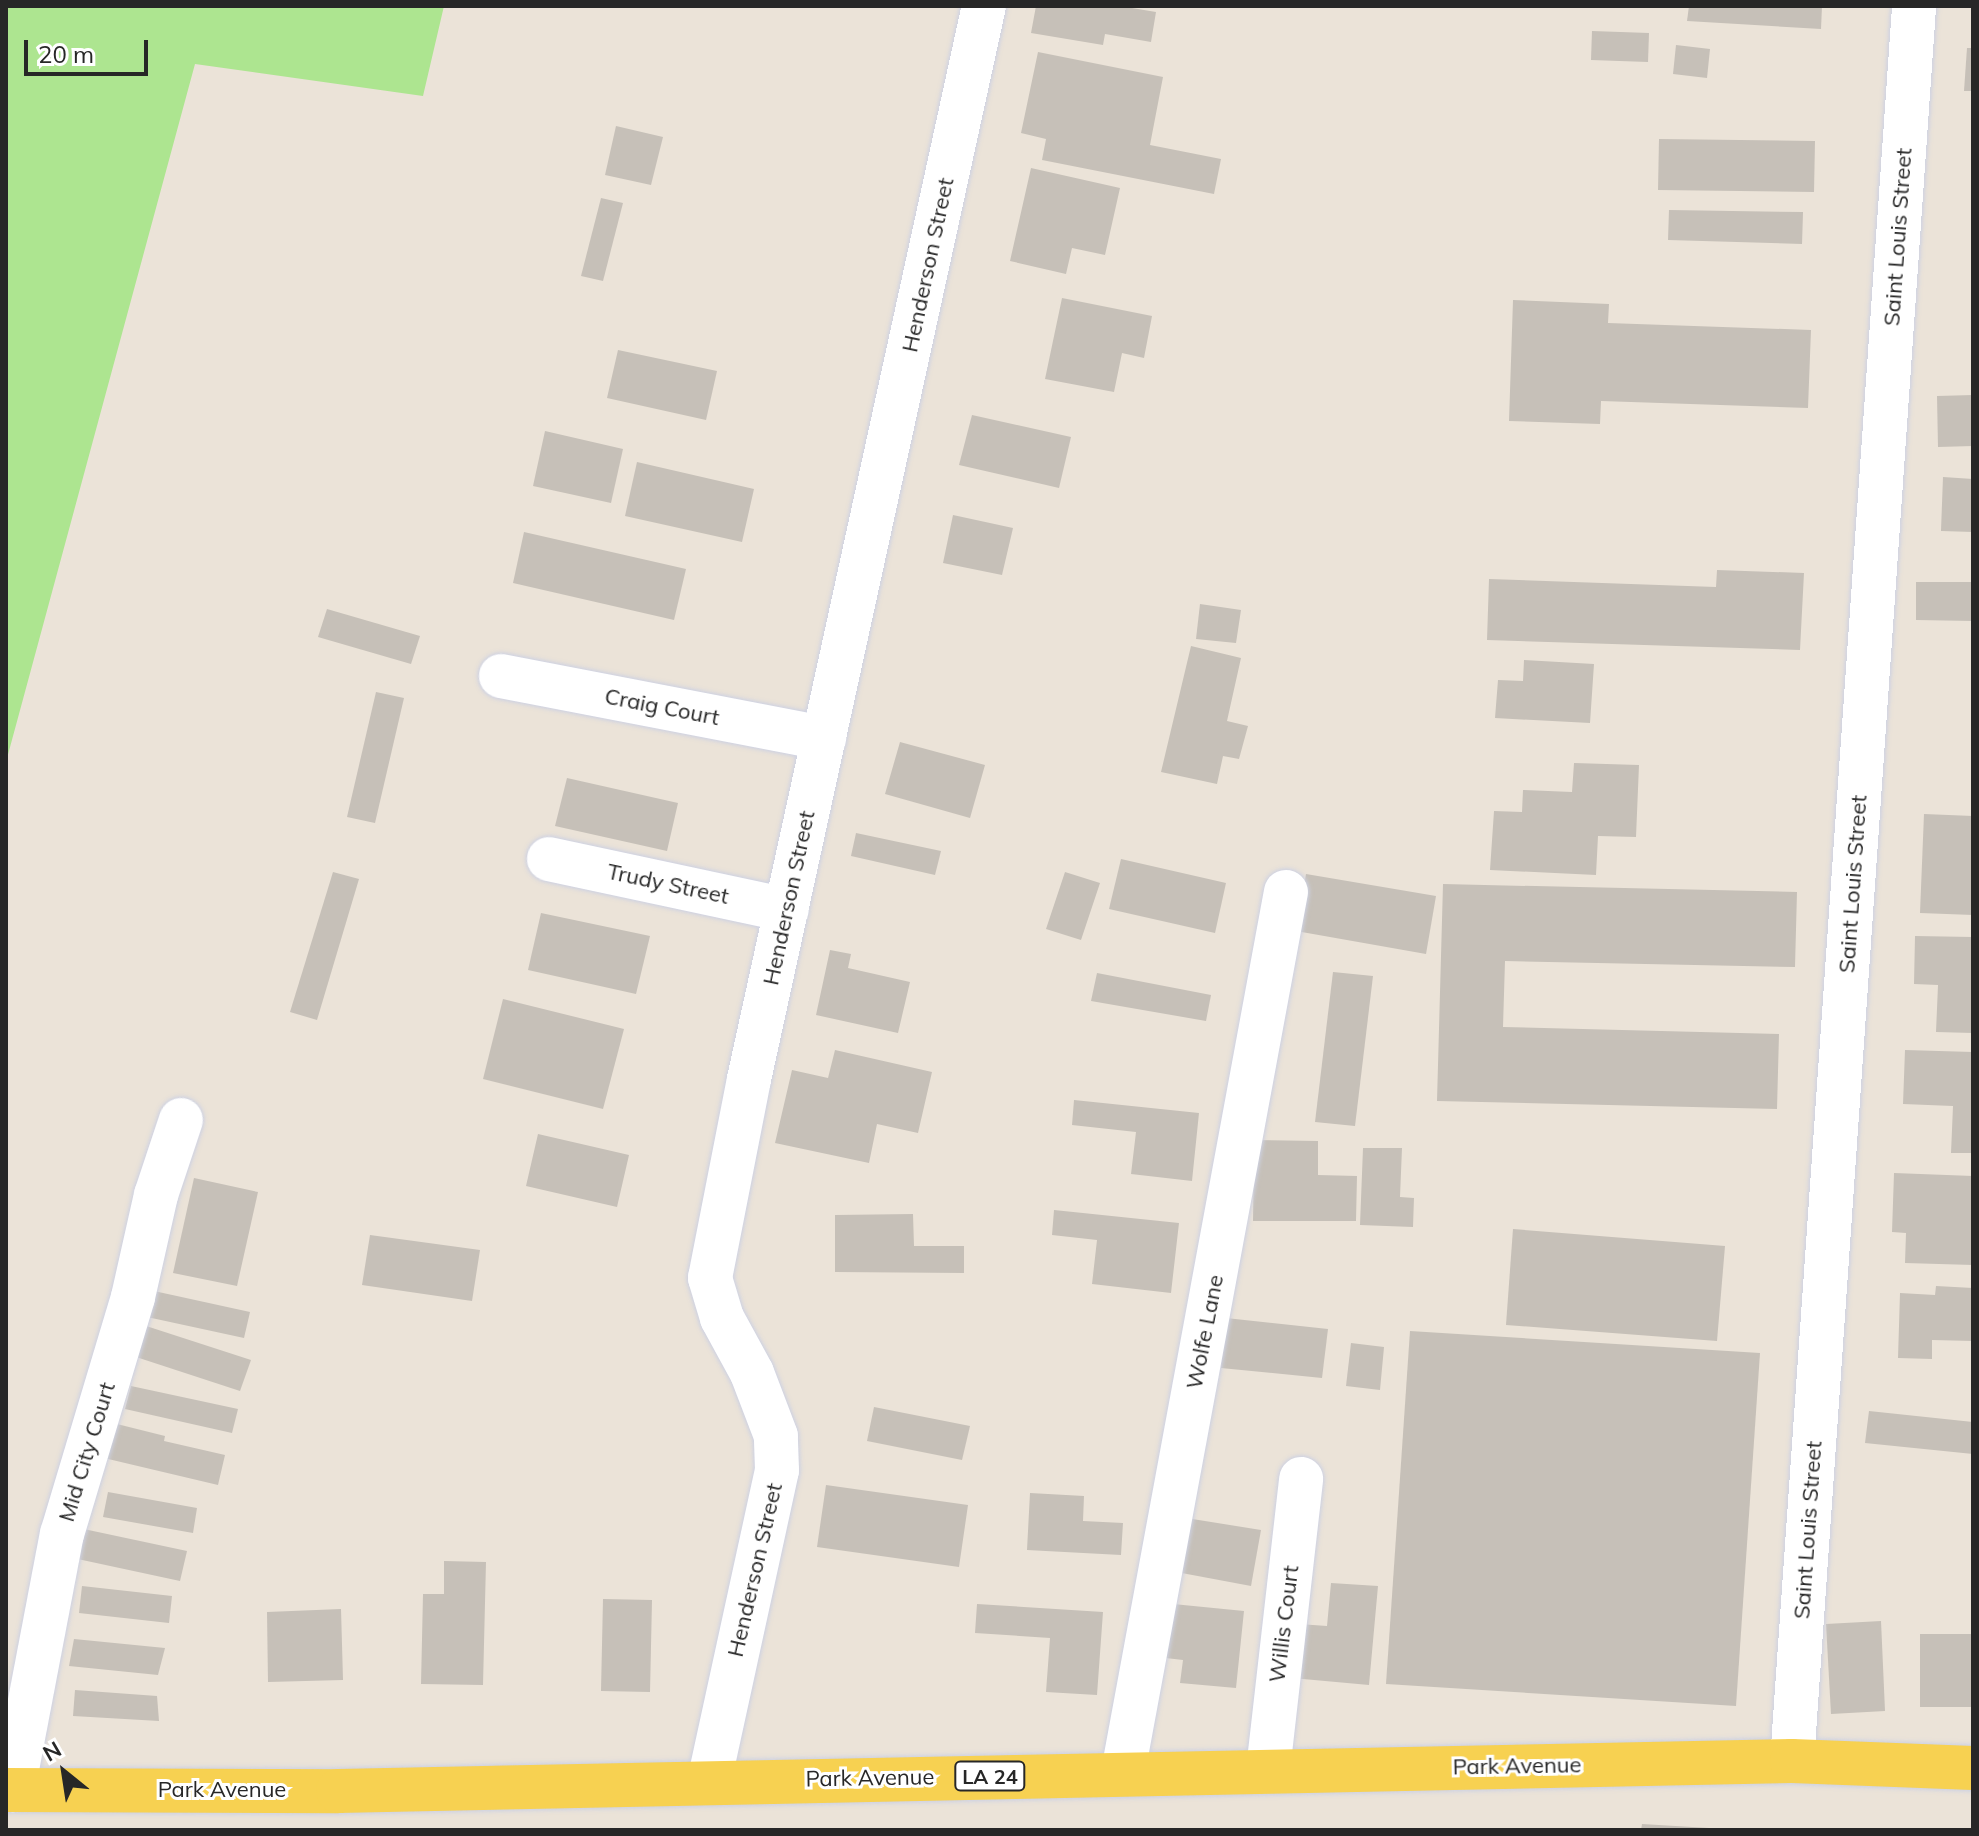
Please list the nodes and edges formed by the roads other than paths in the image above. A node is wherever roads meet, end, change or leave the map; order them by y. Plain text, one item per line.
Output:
1 (984, 6) edge
2 (1914, 6) edge
3 (501, 676) dead end
4 (824, 738) junction
5 (549, 859) dead end
6 (1286, 892) dead end
7 (787, 910) junction
8 (181, 1120) dead end
9 (1301, 1479) dead end
10 (1792, 1761) junction
11 (1973, 1768) edge
12 (1268, 1770) junction
13 (1123, 1772) junction
14 (709, 1782) junction
15 (10, 1790) edge

1 - 4 street, Henderson Street
2 - 10 street, Saint Louis Street
3 - 4 street, Craig Court
4 - 7 street, Henderson Street
5 - 7 street, Trudy Street
6 - 13 street, Wolfe Lane
7 - 14 street, Henderson Street
8 - 15 street, Mid City Court
9 - 12 street, Willis Court
10 - 11 main road, Park Avenue / LA 24
10 - 12 main road, Park Avenue / LA 24
12 - 13 main road, Park Avenue / LA 24
13 - 14 main road, Park Avenue / LA 24
14 - 15 main road, Park Avenue / LA 24

